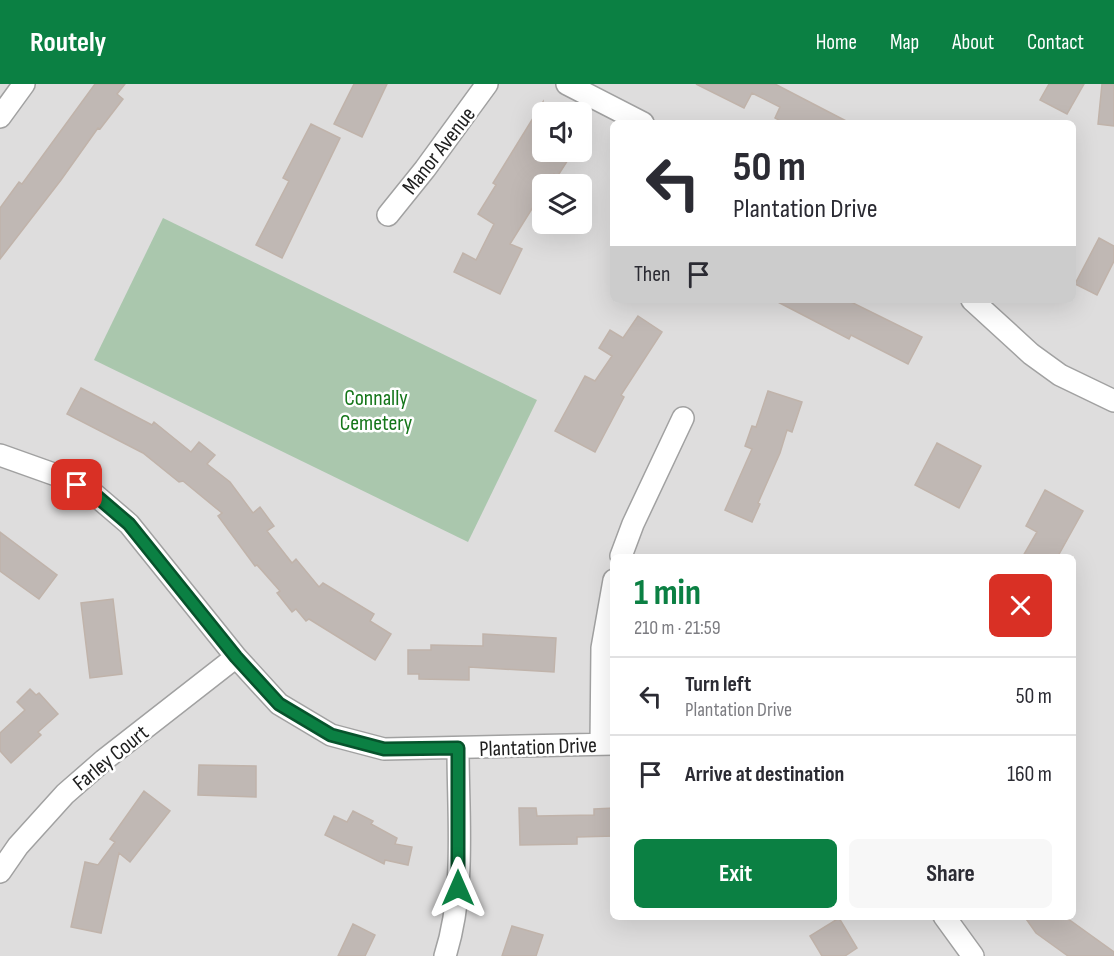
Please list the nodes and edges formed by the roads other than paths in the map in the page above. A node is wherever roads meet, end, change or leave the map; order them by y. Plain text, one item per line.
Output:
1 (24, 84) edge
2 (487, 84) edge
3 (567, 84) edge
4 (0, 117) edge
5 (637, 120) edge
6 (388, 215) dead end
7 (975, 303) edge
8 (1114, 401) edge
9 (683, 418) dead end
10 (0, 455) edge
11 (622, 554) edge
12 (610, 603) edge
13 (236, 657) junction
14 (607, 744) edge
15 (458, 748) junction
16 (0, 872) edge
17 (947, 920) edge
18 (445, 956) edge
19 (973, 956) edge

1 - 4 street
2 - 6 street, Manor Avenue
3 - 5 street
7 - 8 street
9 - 11 street
10 - 13 street, Plantation Drive
12 - 14 street
13 - 15 street, Plantation Drive
13 - 16 street, Farley Court
14 - 15 street, Plantation Drive
15 - 18 street
17 - 19 street

